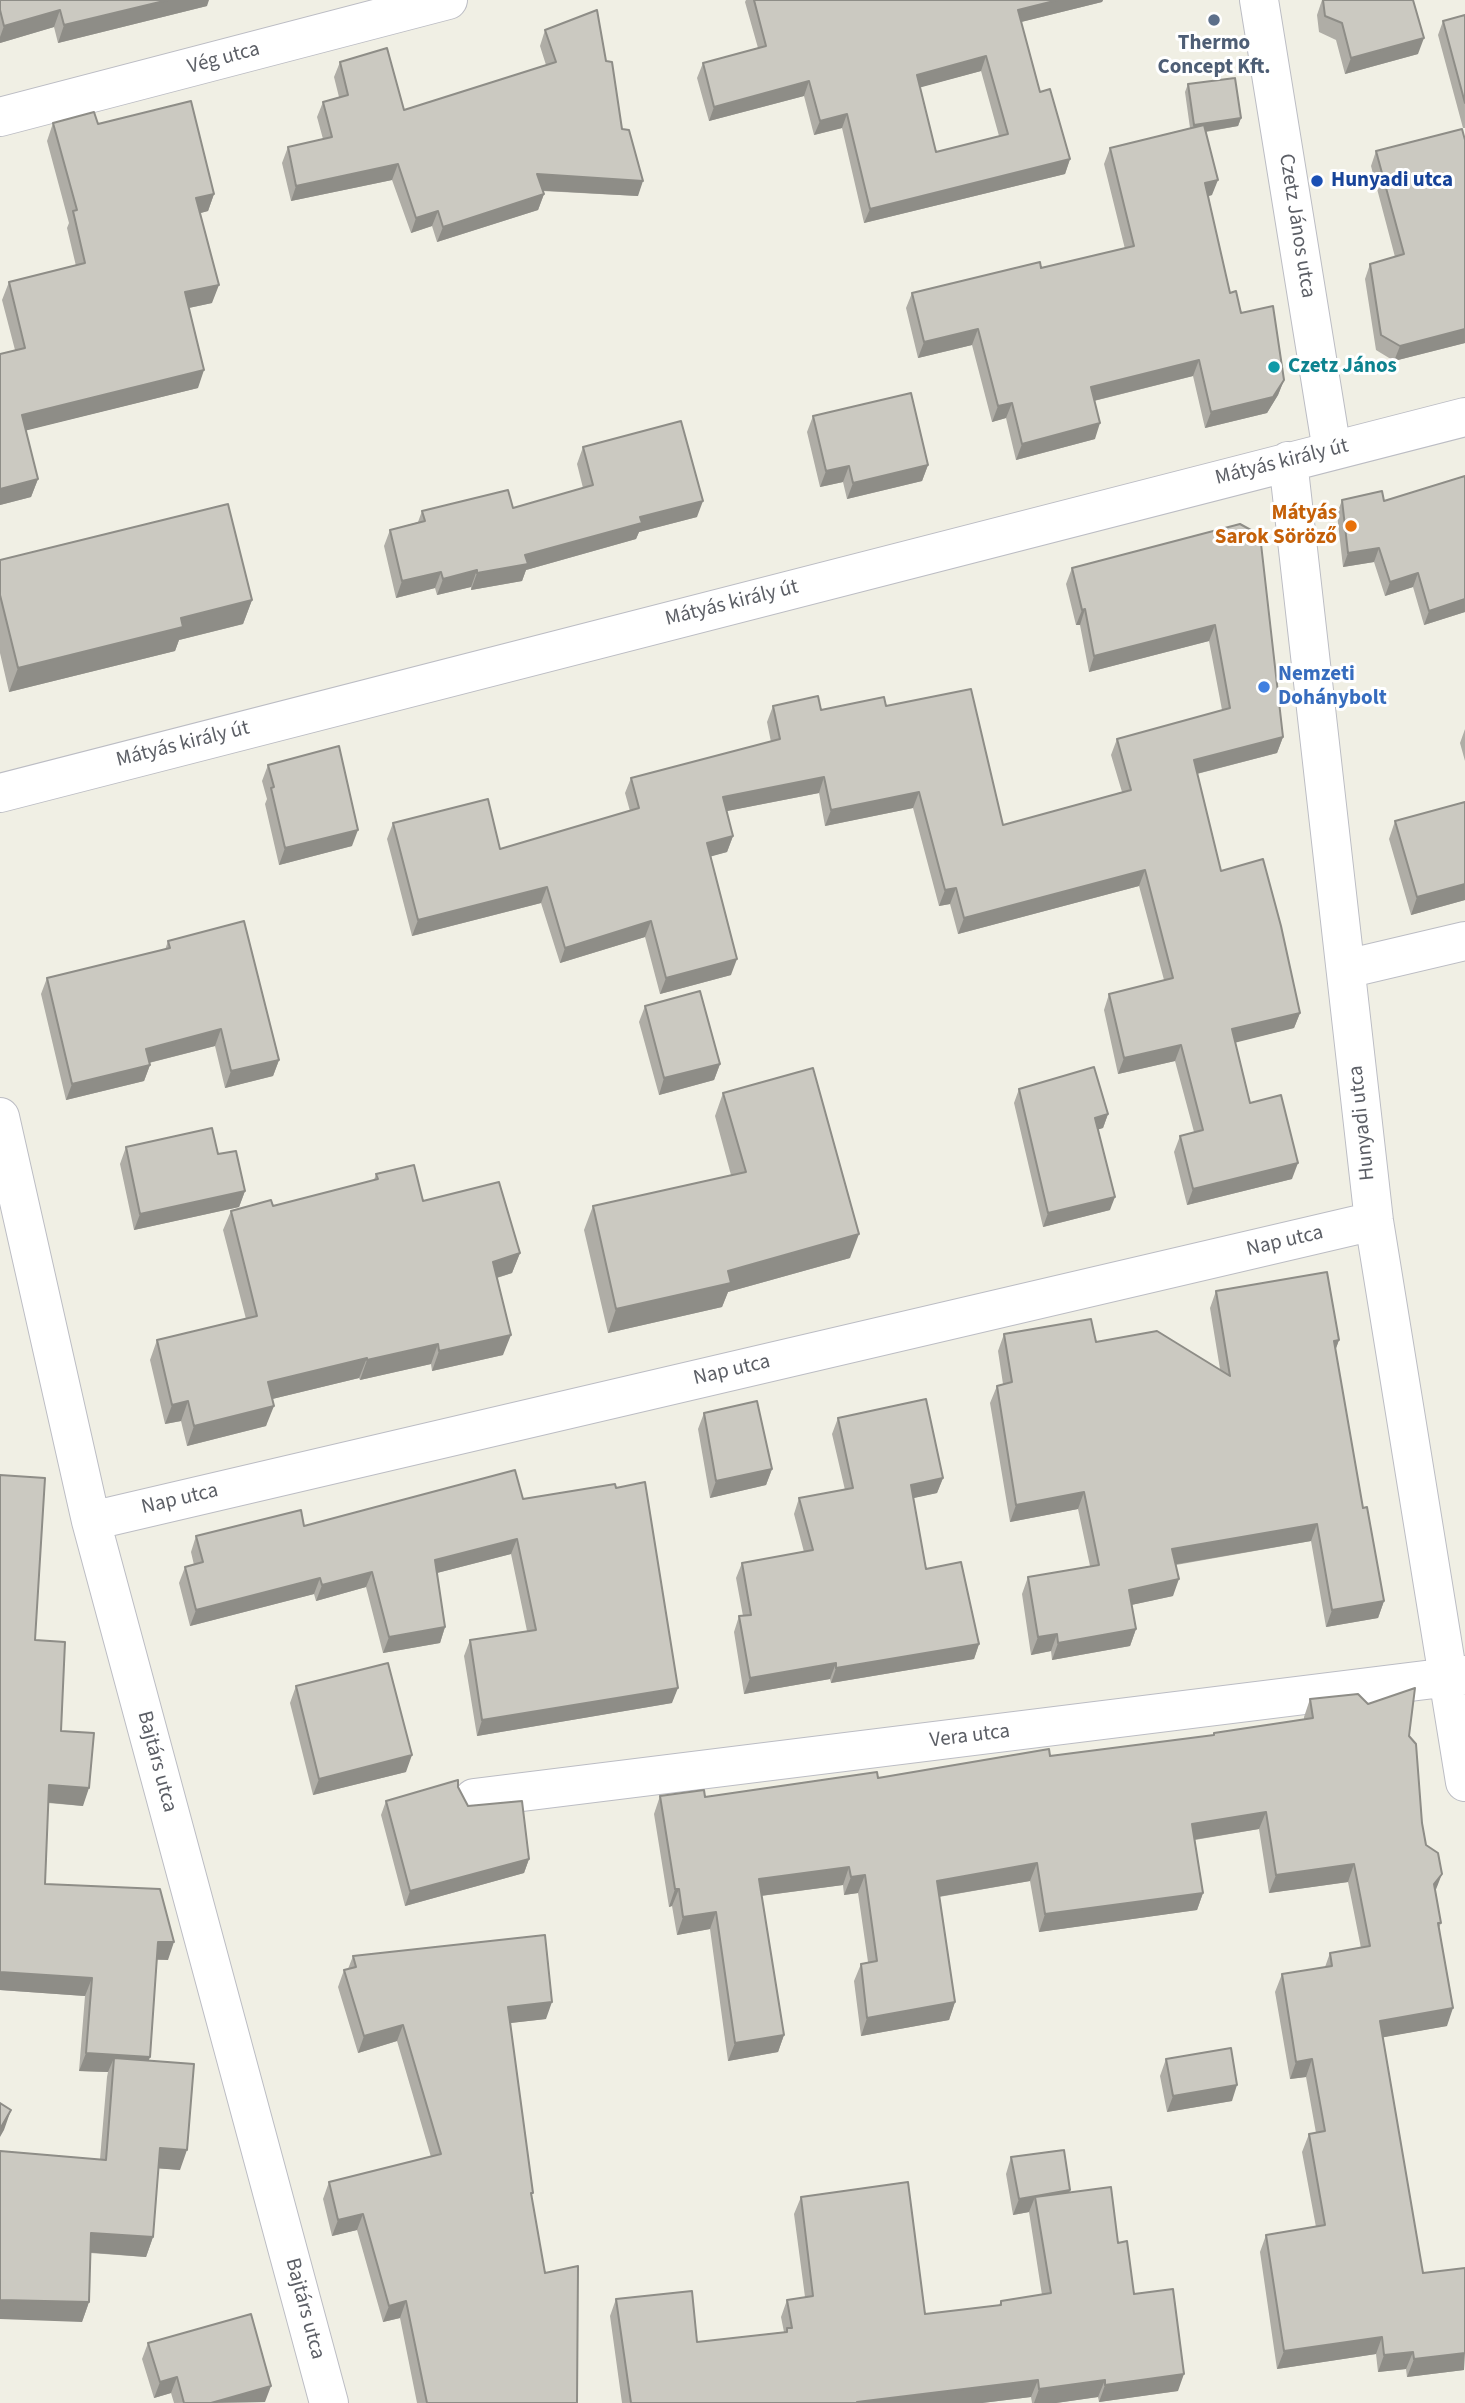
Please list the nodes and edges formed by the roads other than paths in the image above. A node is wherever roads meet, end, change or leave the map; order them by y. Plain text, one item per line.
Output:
1 (447, 0) edge
2 (1259, 0) edge
3 (0, 117) edge
4 (1465, 416) edge
5 (1332, 451) junction
6 (1288, 461) junction
7 (0, 793) edge
8 (1465, 941) edge
9 (1346, 969) junction
10 (0, 1117) edge
11 (1374, 1221) junction
12 (91, 1521) junction
13 (1456, 1676) edge
14 (1465, 1782) edge
15 (474, 1798) dead end
16 (329, 2403) edge

1 - 3 street, Vég utca
2 - 5 street, Czetz János utca
4 - 5 street, Mátyás király út
5 - 6 street, Mátyás király út
6 - 7 street, Mátyás király út
6 - 9 street, Hunyadi utca
8 - 9 street
9 - 11 street, Hunyadi utca
10 - 12 street, Bajtárs utca
11 - 12 street, Nap utca
11 - 13 street, Hunyadi utca
12 - 16 street, Bajtárs utca
13 - 14 street, Hunyadi utca
13 - 15 street, Vera utca

